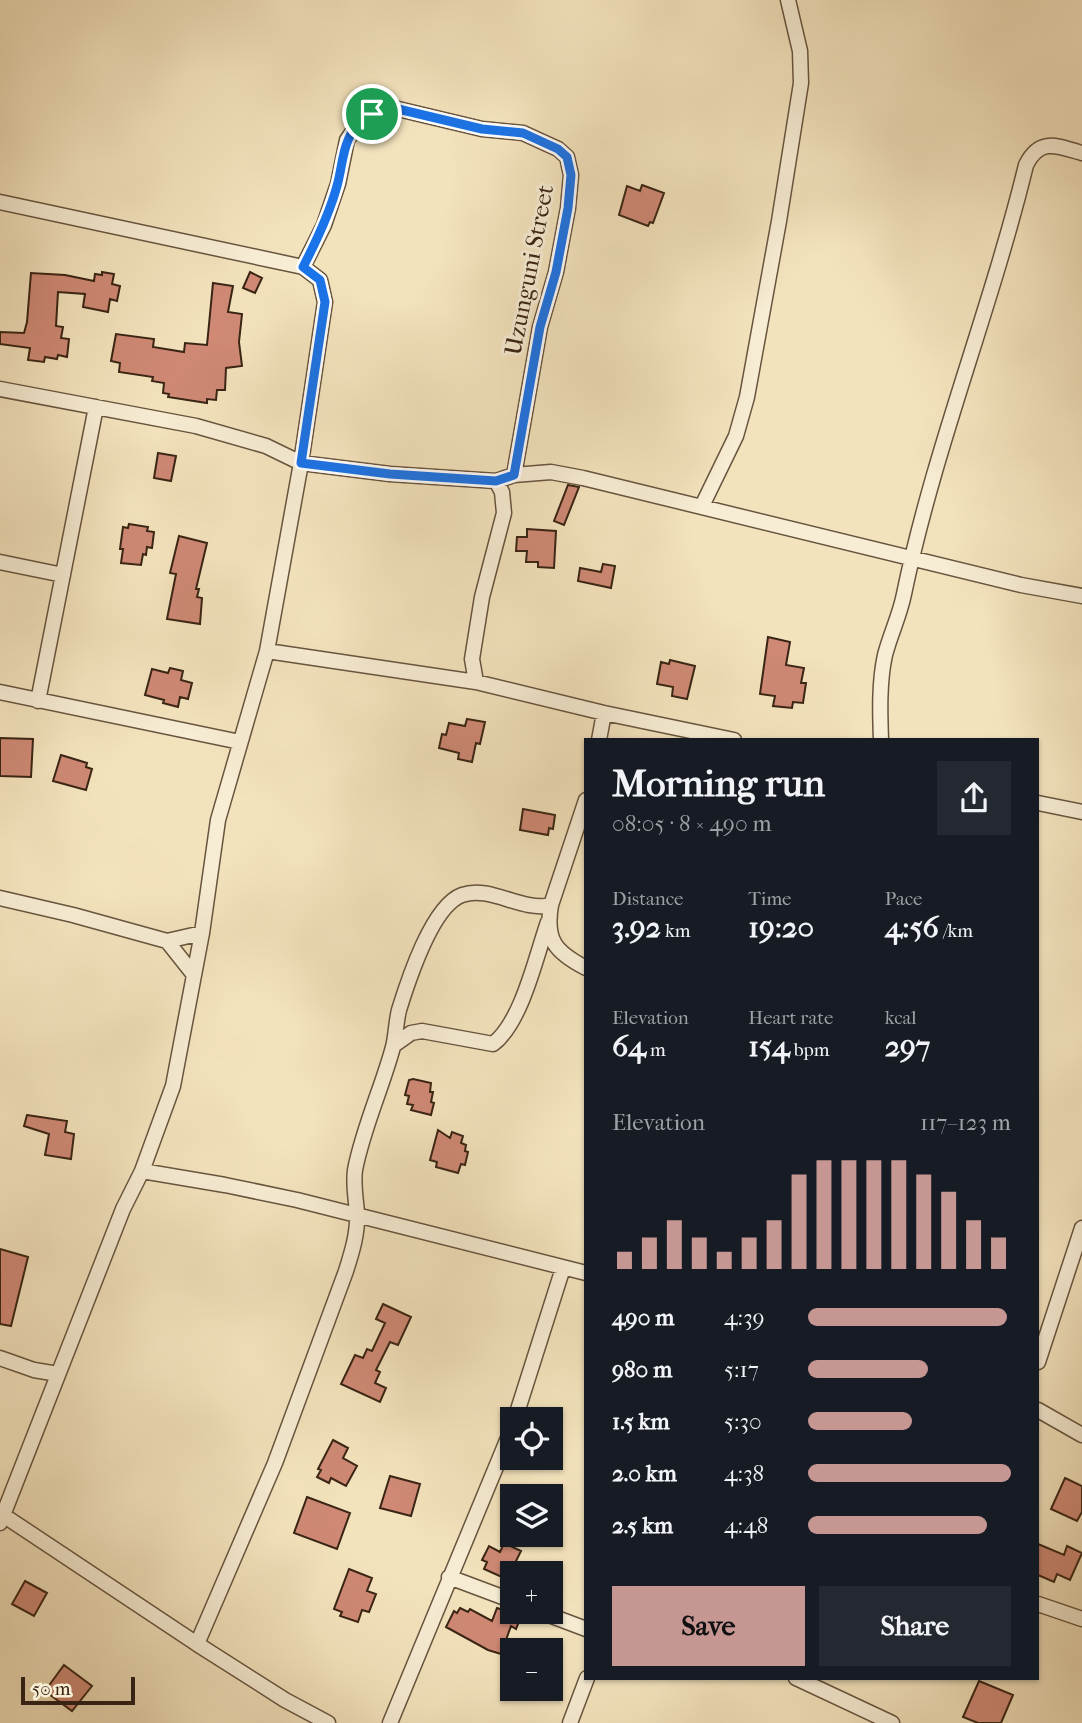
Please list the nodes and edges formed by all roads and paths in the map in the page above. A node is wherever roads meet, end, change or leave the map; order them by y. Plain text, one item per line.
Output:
1 (788, 0) edge
2 (1082, 153) edge
3 (0, 202) edge
4 (303, 267) junction
5 (0, 389) edge
6 (96, 407) junction
7 (301, 463) junction
8 (514, 475) junction
9 (496, 481) junction
10 (702, 506) junction
11 (911, 557) junction
12 (0, 562) edge
13 (63, 575) junction
14 (1082, 596) edge
15 (267, 651) junction
16 (476, 682) junction
17 (0, 692) edge
18 (38, 701) junction
19 (604, 713) junction
20 (599, 738) edge
21 (724, 738) edge
22 (881, 738) edge
23 (240, 742) junction
24 (1039, 803) edge
25 (584, 806) edge
26 (1082, 812) edge
27 (0, 898) edge
28 (551, 905) junction
29 (548, 922) junction
30 (202, 933) junction
31 (167, 941) junction
32 (584, 967) edge
33 (194, 975) junction
34 (394, 1045) junction
35 (142, 1171) junction
36 (357, 1214) junction
37 (1082, 1228) edge
38 (563, 1268) junction
39 (584, 1273) edge
40 (0, 1358) edge
41 (1039, 1359) edge
42 (58, 1374) junction
43 (519, 1407) edge
44 (1039, 1411) edge
45 (1082, 1434) edge
46 (500, 1457) edge
47 (2, 1519) edge
48 (449, 1577) junction
49 (500, 1596) edge
50 (1039, 1604) edge
51 (1082, 1619) edge
52 (563, 1620) edge
53 (584, 1628) edge
54 (197, 1644) junction
55 (586, 1680) edge
56 (800, 1680) edge
57 (572, 1722) edge
58 (328, 1723) edge
59 (390, 1723) edge
60 (892, 1723) edge

1 - 10 street
2 - 11 street
3 - 4 street
4 - 7 street
4 - 8 street, Uzunguni Street
5 - 6 street
6 - 7 street
6 - 13 street
7 - 9 street
7 - 15 street
8 - 9 street
8 - 10 street
9 - 16 street
10 - 11 street
11 - 14 street
11 - 22 street
12 - 13 street
13 - 18 street
15 - 16 street
15 - 23 street
16 - 19 street
17 - 18 street
18 - 23 street
19 - 20 street
19 - 21 street
23 - 30 street
24 - 26 street
25 - 28 street
27 - 31 street
28 - 29 street
28 - 34 street
29 - 32 street
29 - 34 street
30 - 31 street
30 - 33 street
31 - 33 street
33 - 35 street
34 - 36 street
35 - 36 street
35 - 42 street
36 - 38 street
36 - 54 street
37 - 41 street
38 - 39 street
38 - 43 street
40 - 42 street
42 - 47 street
44 - 45 street
46 - 48 street
47 - 54 street
48 - 49 street
48 - 59 street
50 - 51 street
52 - 53 street
54 - 58 street
55 - 57 street
56 - 60 street

